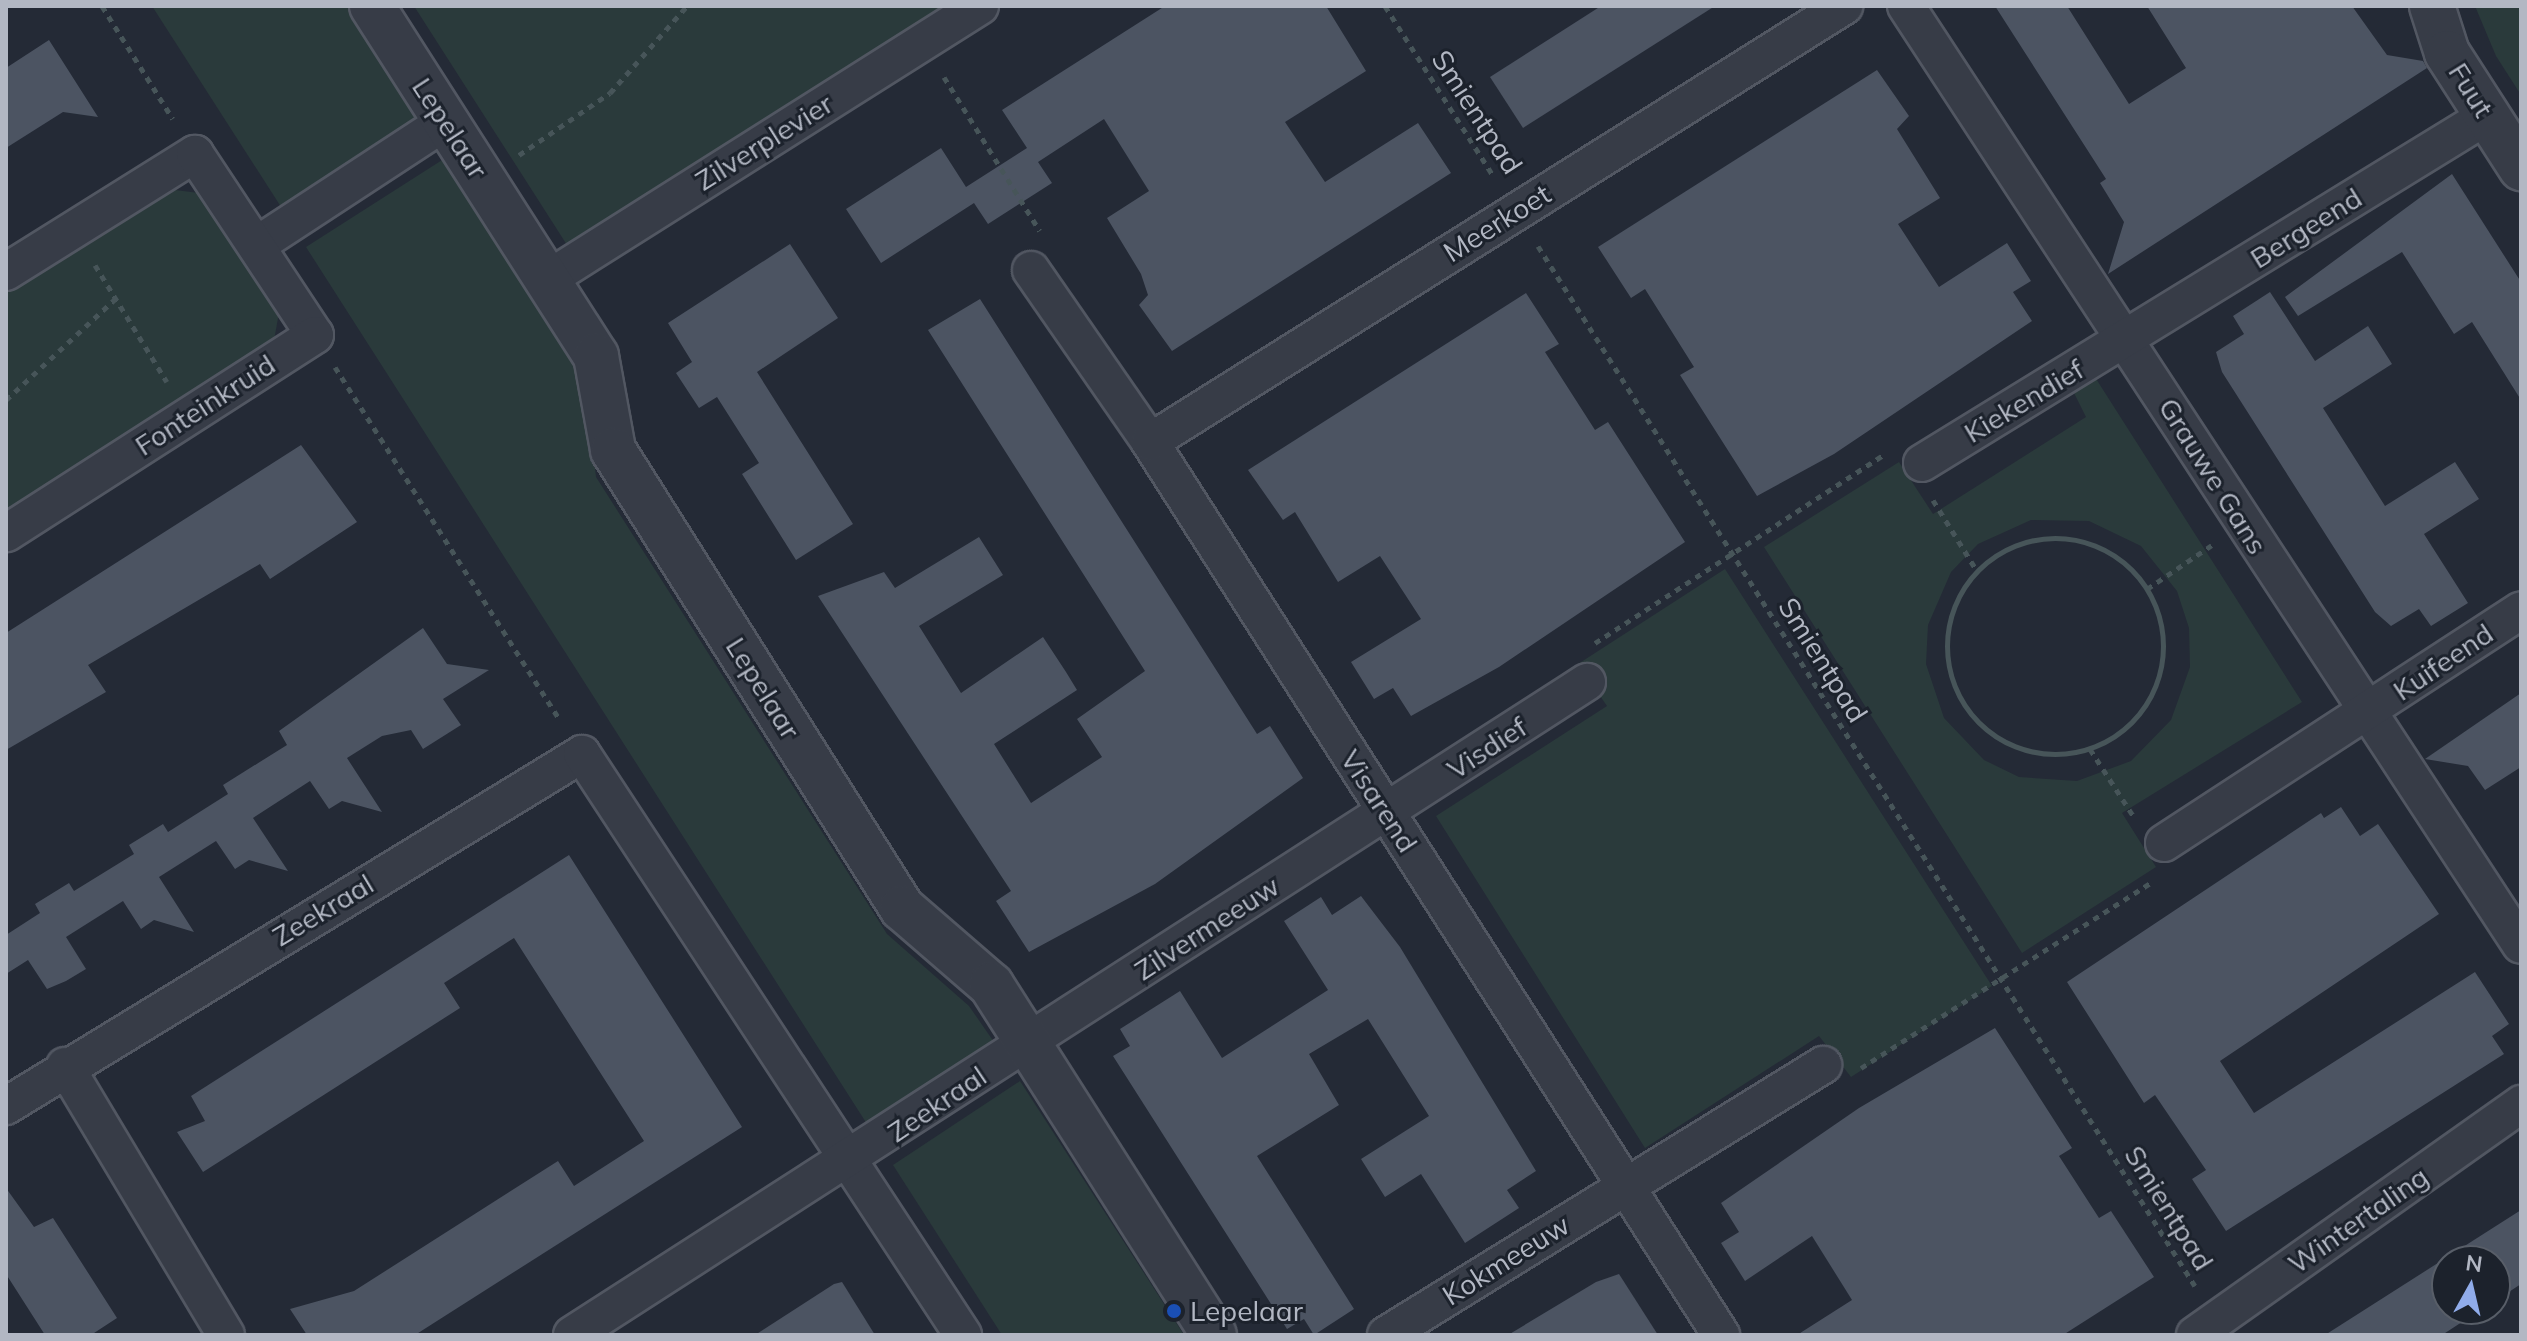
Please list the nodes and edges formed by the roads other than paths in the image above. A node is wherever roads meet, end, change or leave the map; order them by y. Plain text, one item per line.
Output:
1 (372, 6) edge
2 (980, 6) edge
3 (1844, 6) edge
4 (1906, 6) edge
5 (2432, 6) edge
6 (2487, 116) junction
7 (445, 122) junction
8 (2521, 168) edge
9 (260, 243) junction
10 (1031, 270) road end
11 (6, 272) edge
12 (548, 279) junction
13 (2125, 339) junction
14 (1150, 442) junction
15 (1926, 479) road end
16 (6, 533) edge
17 (2521, 610) edge
18 (1587, 665) road end
19 (2364, 715) junction
20 (1387, 813) junction
21 (2151, 833) road end
22 (2521, 945) edge
23 (1027, 1043) junction
24 (65, 1066) junction
25 (1814, 1071) road end
26 (2521, 1104) edge
27 (6, 1106) edge
28 (846, 1165) junction
29 (1626, 1185) junction
30 (2206, 1328) edge
31 (226, 1335) edge
32 (572, 1335) edge
33 (963, 1335) edge
34 (1214, 1335) edge
35 (1386, 1335) edge
36 (1721, 1335) edge

1 - 7 street, Lepelaar
2 - 12 street, Zilverplevier
3 - 14 street, Meerkoet
4 - 13 street, Grauwe Gans
5 - 6 street, Fuut
6 - 8 street, Fuut
6 - 13 street, Bergeend
7 - 9 street
7 - 12 street, Lepelaar
9 - 11 street
9 - 16 street, Fonteinkruid
10 - 14 street, Visarend
12 - 23 street, Lepelaar
13 - 15 street, Kiekendief
13 - 19 street, Grauwe Gans
14 - 20 street, Visarend
17 - 19 street, Kuifeend
18 - 20 street, Visdief
19 - 21 street
19 - 22 street, Grauwe Gans
20 - 23 street, Zilvermeeuw
20 - 29 street, Visarend
23 - 28 street, Zeekraal
23 - 34 street, Lepelaar
24 - 27 street, Zeekraal
24 - 28 street, Zeekraal
24 - 31 street
25 - 29 street
26 - 30 street, Wintertaling
28 - 32 street, Zeekraal
28 - 33 street
29 - 35 street, Kokmeeuw
29 - 36 street, Visarend

